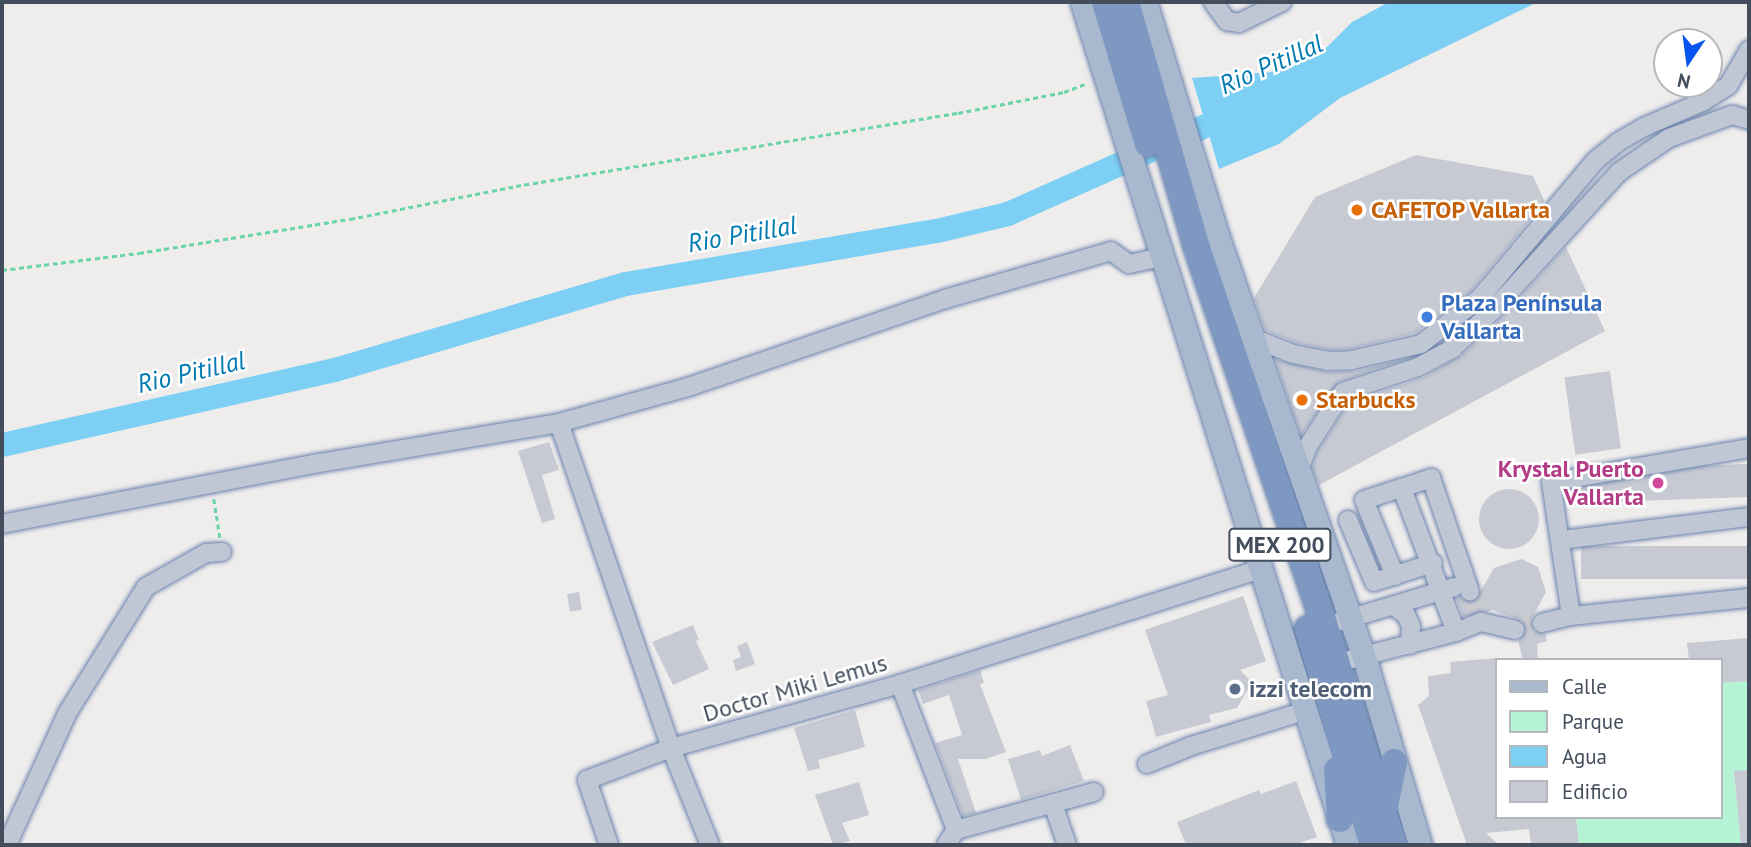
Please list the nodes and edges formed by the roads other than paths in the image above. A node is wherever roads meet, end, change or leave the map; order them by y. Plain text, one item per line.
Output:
1 (1082, 2) edge
2 (1213, 2) edge
3 (1282, 2) edge
4 (1129, 12) edge
5 (1749, 50) edge
6 (1728, 86) junction
7 (1741, 118) edge
8 (1558, 202) junction
9 (1578, 216) junction
10 (1183, 248) junction
11 (1522, 248) junction
12 (1535, 264) junction
13 (1487, 304) junction
14 (1434, 334) junction
15 (1251, 337) junction
16 (1446, 352) junction
17 (1328, 361) junction
18 (1343, 392) junction
19 (559, 423) junction
20 (1749, 448) edge
21 (1300, 467) junction
22 (1402, 488) junction
23 (1749, 517) edge
24 (1348, 520) dead end
25 (2, 524) edge
26 (1560, 540) junction
27 (222, 552) road end
28 (1433, 564) junction
29 (1260, 569) junction
30 (1395, 576) junction
31 (1443, 591) junction
32 (1749, 598) edge
33 (1394, 606) junction
34 (1571, 616) junction
35 (1350, 619) junction
36 (1542, 623) tunnel mouth
37 (1316, 628) junction
38 (1515, 629) tunnel mouth
39 (1456, 632) junction
40 (1410, 645) junction
41 (1363, 656) junction
42 (1327, 665) junction
43 (901, 684) junction
44 (1318, 712) junction
45 (671, 748) junction
46 (1394, 762) junction
47 (1147, 764) dead end
48 (1094, 792) dead end
49 (1053, 804) junction
50 (1384, 812) junction
51 (1340, 819) joint
52 (951, 838) edge
53 (7, 845) edge
54 (609, 845) edge
55 (710, 845) edge
56 (1067, 845) edge
57 (1348, 845) edge
58 (1373, 845) edge
59 (1394, 845) edge
60 (1420, 845) edge

1 - 4 main road
2 - 3 street
4 - 10 highway, MEX 200
4 - 10 main road
5 - 6 street
6 - 7 street
6 - 8 street
7 - 9 street
8 - 9 street
8 - 11 street
9 - 12 street
10 - 15 main road
10 - 19 street
10 - 29 main road
10 - 37 highway, MEX 200
11 - 12 street
11 - 13 street
12 - 13 street
13 - 14 street
13 - 16 street
14 - 16 street
14 - 17 street
15 - 17 street
15 - 21 main road
16 - 18 street
17 - 18 street
18 - 21 street
19 - 25 street
19 - 45 street
20 - 26 street
21 - 35 main road
22 - 28 street
22 - 30 street
22 - 31 street
23 - 26 street
24 - 30 street
26 - 34 street
27 - 53 street
28 - 30 street
28 - 31 street
29 - 43 street, Doctor Miki Lemus
29 - 44 main road
31 - 33 street
31 - 39 street
32 - 34 street
33 - 35 street
33 - 40 street
34 - 36 street
35 - 37 street
35 - 41 main road
37 - 42 highway, MEX 200
38 - 39 street
39 - 40 street
40 - 41 street
41 - 42 street
41 - 46 main road
42 - 44 highway, MEX 200
42 - 50 highway, MEX 200
43 - 45 street, Doctor Miki Lemus
43 - 52 street
44 - 47 street
44 - 51 highway
44 - 58 highway, MEX 200
45 - 54 street, Doctor Miki Lemus
45 - 55 street
46 - 50 highway
46 - 60 main road
48 - 49 street
49 - 52 street
49 - 56 street
50 - 59 highway, MEX 200
51 - 57 main road

